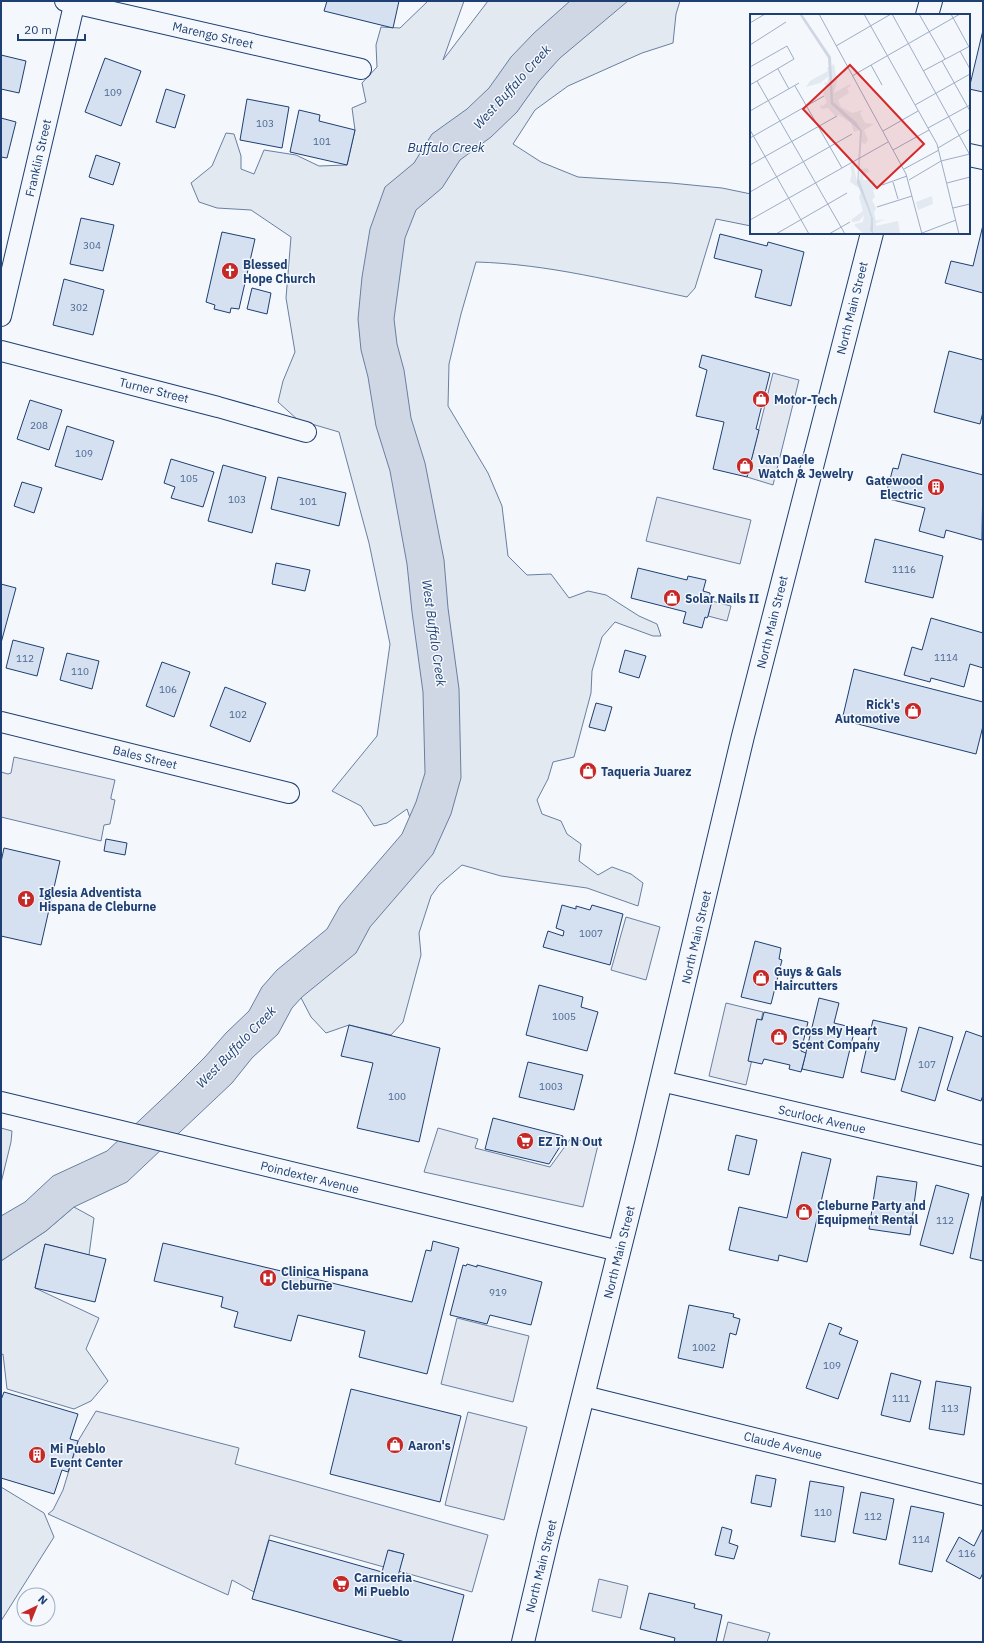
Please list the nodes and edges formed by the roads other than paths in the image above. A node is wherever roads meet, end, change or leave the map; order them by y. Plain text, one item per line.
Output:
1 (931, 1) edge
2 (72, 2) edge
3 (927, 14) edge
4 (361, 70) dead end
5 (970, 155) edge
6 (983, 158) edge
7 (872, 234) edge
8 (1, 316) edge
9 (1, 351) edge
10 (306, 432) dead end
11 (1, 722) edge
12 (289, 793) dead end
13 (661, 1081) junction
14 (1, 1102) edge
15 (983, 1156) edge
16 (619, 1251) junction
17 (584, 1396) junction
18 (983, 1495) edge
19 (523, 1642) edge

1 - 3 main road
2 - 4 street, Marengo Street
2 - 8 street, Franklin Street
5 - 6 main road
7 - 13 main road, North Main Street
9 - 10 street, Turner Street
11 - 12 street, Bales Street
13 - 15 street, Scurlock Avenue
13 - 16 main road, North Main Street
14 - 16 street, Poindexter Avenue
16 - 17 main road, North Main Street
17 - 18 street, Claude Avenue
17 - 19 main road, North Main Street

